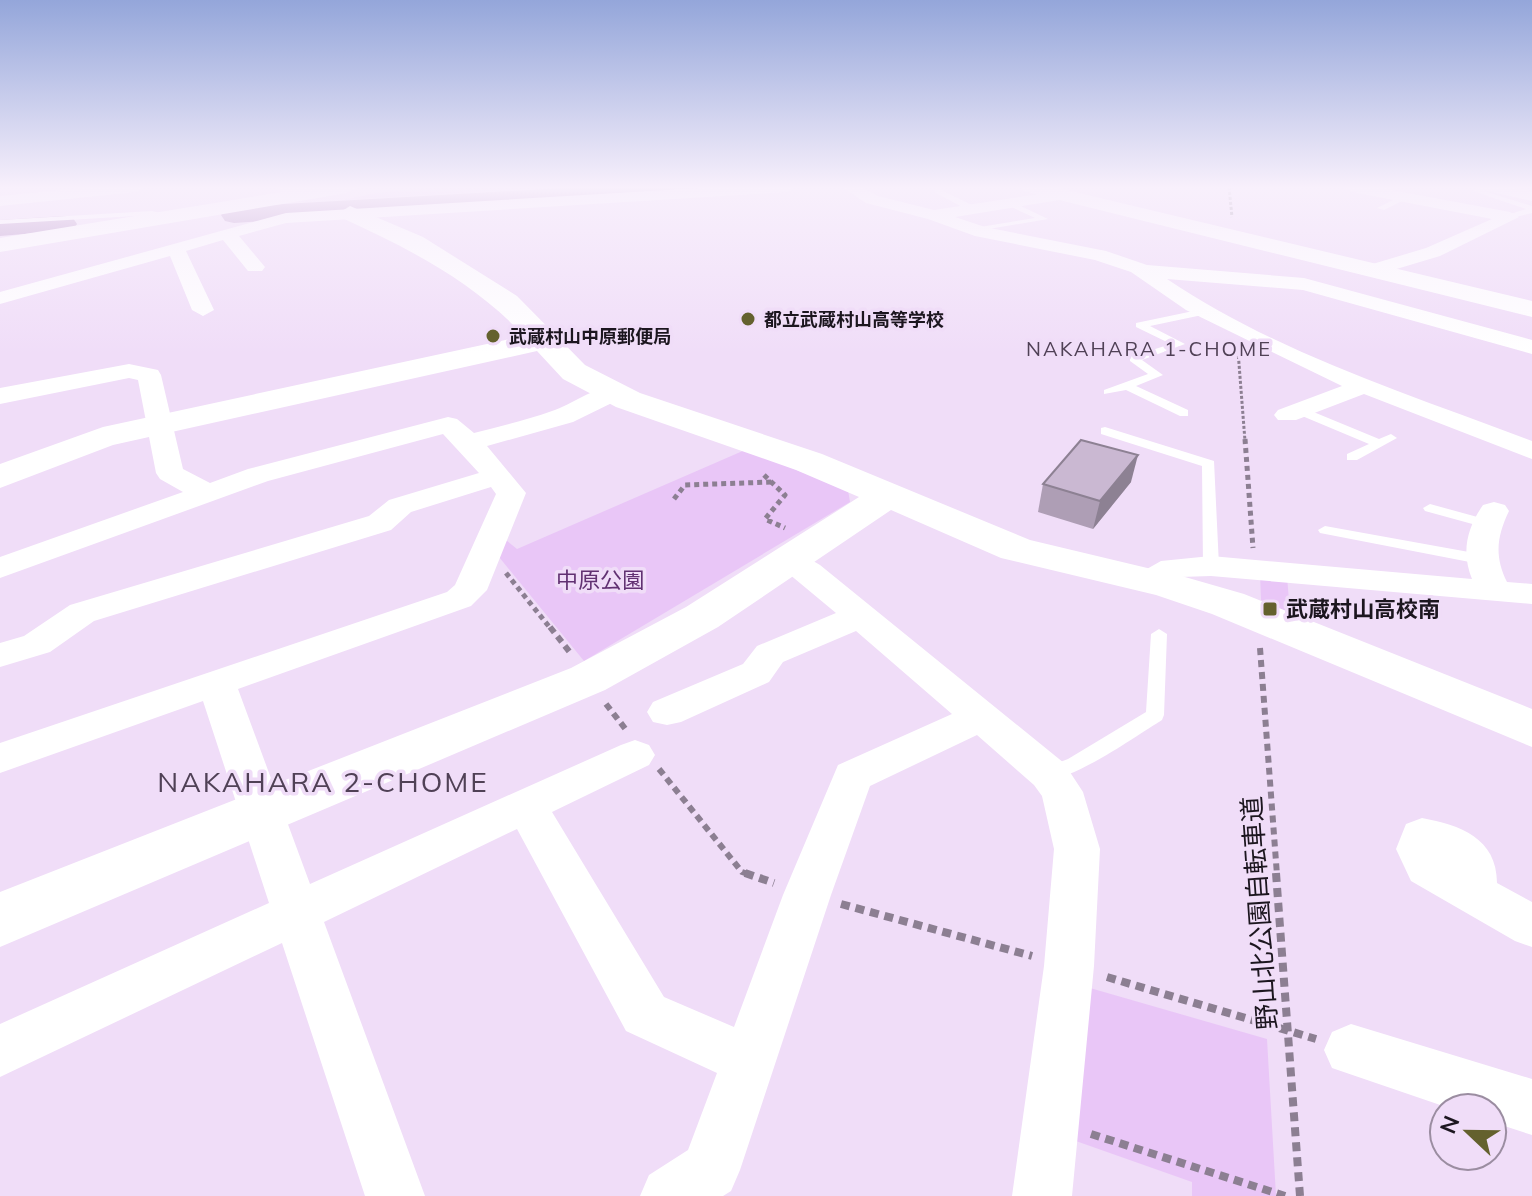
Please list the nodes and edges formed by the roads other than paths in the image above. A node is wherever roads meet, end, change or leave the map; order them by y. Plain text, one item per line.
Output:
1 (196, 243) edge
2 (235, 243) edge
3 (416, 243) edge
4 (1038, 243) edge
5 (1262, 243) edge
6 (1453, 243) edge
7 (176, 249) junction
8 (255, 267) dead end
9 (1373, 270) junction
10 (1144, 271) junction
11 (1282, 282) junction
12 (0, 298) edge
13 (1287, 305) dead end
14 (1532, 309) edge
15 (203, 310) dead end
16 (1203, 312) junction
17 (542, 341) junction
18 (1532, 347) edge
19 (1127, 386) junction
20 (1363, 386) junction
21 (1108, 392) dead end
22 (613, 393) junction
23 (0, 396) edge
24 (1293, 412) joint
25 (1184, 413) dead end
26 (158, 425) junction
27 (1105, 431) dead end
28 (469, 443) junction
29 (1532, 451) edge
30 (1352, 457) dead end
31 (498, 476) junction
32 (0, 477) edge
33 (209, 494) junction
34 (887, 496) junction
35 (1430, 508) dead end
36 (1490, 518) joint
37 (1325, 530) dead end
38 (792, 546) junction
39 (1480, 559) junction
40 (1211, 566) junction
41 (0, 568) edge
42 (1150, 581) junction
43 (1496, 591) junction
44 (1532, 594) edge
45 (860, 616) junction
46 (1159, 634) dead end
47 (0, 655) edge
48 (217, 685) junction
49 (667, 712) dead end
50 (980, 717) junction
51 (1531, 728) edge
52 (640, 751) road end
53 (0, 758) edge
54 (1049, 774) junction
55 (526, 806) junction
56 (262, 813) junction
57 (1473, 893) dead end
58 (297, 913) junction
59 (0, 920) edge
60 (1532, 926) edge
61 (1351, 1050) road end
62 (0, 1051) edge
63 (747, 1060) junction
64 (1532, 1107) edge
65 (395, 1196) edge
66 (670, 1196) edge
67 (1042, 1196) edge

1 - 7 street
2 - 8 street
3 - 17 street
4 - 10 street
5 - 9 street
6 - 9 street
7 - 12 street
7 - 15 street
9 - 14 street
10 - 11 street
10 - 16 street
11 - 13 street
11 - 18 street
16 - 19 lane
16 - 20 street
17 - 22 street
17 - 26 street
19 - 21 lane
19 - 25 lane
20 - 24 street
20 - 29 street
22 - 28 street
22 - 34 street
23 - 26 street
24 - 30 lane
26 - 32 street
26 - 33 street
27 - 40 lane
28 - 31 street
28 - 33 street
31 - 47 street
31 - 48 street
33 - 41 street
34 - 38 street
34 - 42 street
35 - 36 lane
36 - 39 street
37 - 39 lane
38 - 45 street
38 - 56 street
39 - 43 street
40 - 42 street
40 - 43 street
42 - 51 street
43 - 44 street
45 - 49 street
45 - 50 street
46 - 54 lane
48 - 53 street
48 - 56 street
50 - 54 street
50 - 63 street
52 - 55 street
54 - 67 street
55 - 58 street
55 - 63 street
56 - 58 street
56 - 59 street
57 - 60 street
58 - 62 street
58 - 65 street
61 - 64 street
63 - 66 street

